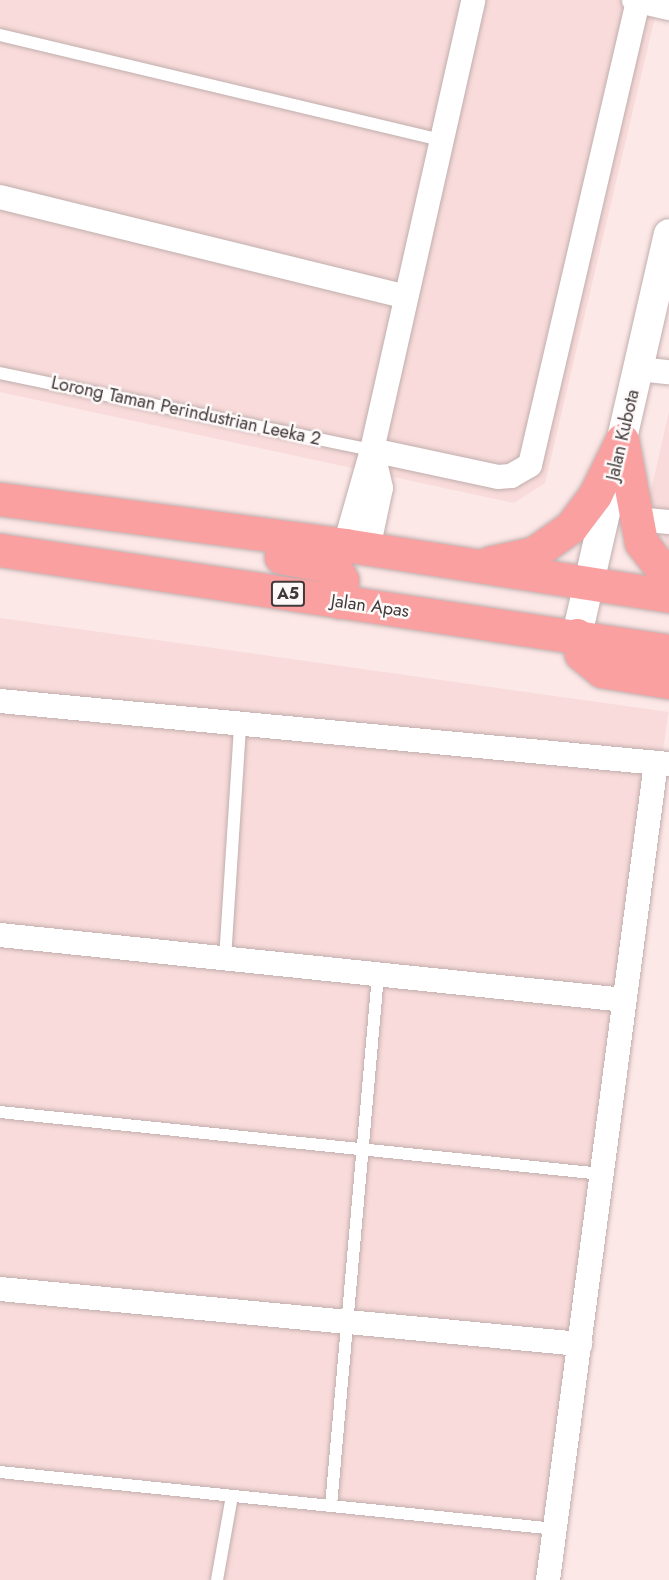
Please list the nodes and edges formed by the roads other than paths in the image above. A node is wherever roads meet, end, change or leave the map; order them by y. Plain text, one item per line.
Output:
1 (473, 0) edge
2 (636, 0) edge
3 (669, 8) edge
4 (0, 35) edge
5 (441, 140) junction
6 (0, 197) edge
7 (669, 234) edge
8 (406, 297) junction
9 (638, 369) junction
10 (669, 372) edge
11 (0, 373) edge
12 (622, 440) junction
13 (372, 450) junction
14 (0, 499) edge
15 (101, 513) junction
16 (635, 519) junction
17 (669, 522) edge
18 (357, 547) junction
19 (0, 550) edge
20 (470, 567) junction
21 (669, 578) edge
22 (588, 585) junction
23 (669, 596) edge
24 (339, 602) junction
25 (577, 635) junction
26 (669, 651) edge
27 (669, 682) edge
28 (0, 701) edge
29 (240, 724) junction
30 (663, 763) edge
31 (0, 935) edge
32 (225, 959) junction
33 (378, 975) junction
34 (625, 1000) junction
35 (0, 1112) edge
36 (362, 1149) junction
37 (602, 1174) junction
38 (0, 1289) edge
39 (347, 1322) junction
40 (580, 1344) junction
41 (0, 1472) edge
42 (232, 1496) junction
43 (331, 1506) junction
44 (555, 1529) junction
45 (217, 1580) edge
46 (549, 1580) edge

1 - 5 street
2 - 3 street
2 - 13 street
4 - 5 lane
5 - 8 street
6 - 8 street
7 - 9 street, Jalan Kubota
8 - 13 street
9 - 10 street
9 - 12 street, Jalan Kubota
11 - 13 lane, Lorong Taman Perindustrian Leeka 2
12 - 16 highway
12 - 20 highway
12 - 22 street, Jalan Kubota
13 - 18 street
14 - 15 highway
15 - 18 highway
15 - 24 highway
16 - 17 street
16 - 21 highway
18 - 20 highway
19 - 24 highway, Jalan Apas / A5
20 - 22 highway
22 - 23 highway
22 - 25 street, Jalan Kubota
24 - 25 highway, Jalan Apas / A5
25 - 26 highway, Jalan Apas / A5
25 - 27 highway
28 - 29 street
29 - 30 street
29 - 32 lane
30 - 34 street
31 - 32 street
32 - 33 street
33 - 34 street
33 - 36 lane
34 - 37 street
35 - 36 lane
36 - 37 lane
36 - 39 lane
37 - 40 street
38 - 39 street
39 - 40 street
39 - 43 lane
40 - 44 street
41 - 42 lane
42 - 43 lane
42 - 45 lane
43 - 44 lane
44 - 46 street

